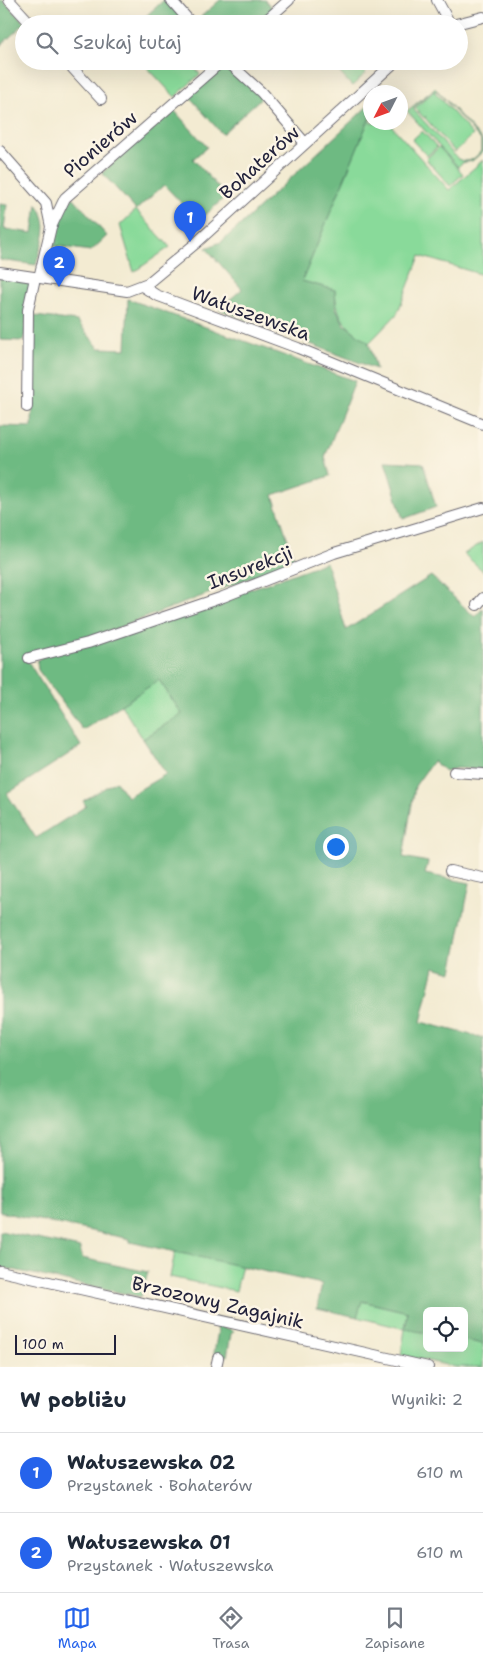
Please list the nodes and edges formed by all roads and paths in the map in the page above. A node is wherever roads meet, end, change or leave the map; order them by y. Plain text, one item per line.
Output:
1 (9, 0) edge
2 (170, 0) edge
3 (290, 0) edge
4 (437, 0) edge
5 (23, 15) edge
6 (184, 15) edge
7 (272, 15) edge
8 (445, 15) edge
9 (483, 17) edge
10 (468, 21) edge
11 (74, 70) edge
12 (212, 70) edge
13 (237, 70) edge
14 (386, 70) edge
15 (100, 98) dead end
16 (305, 144) junction
17 (0, 151) edge
18 (51, 227) junction
19 (0, 272) edge
20 (37, 278) junction
21 (142, 286) junction
22 (27, 407) dead end
23 (483, 424) edge
24 (483, 508) edge
25 (29, 658) dead end
26 (454, 772) dead end
27 (483, 774) edge
28 (450, 872) dead end
29 (483, 878) edge
30 (0, 1272) edge
31 (371, 1356) junction
32 (369, 1367) edge
33 (428, 1367) edge

1 - 5 street
2 - 6 street
3 - 7 street
4 - 8 street
9 - 10 street
11 - 15 street
12 - 18 street, Pionierów
13 - 16 street
14 - 16 street, Bohaterów
16 - 21 street, Bohaterów
17 - 18 street
18 - 20 street, Pionierów
19 - 20 street
20 - 21 street
20 - 22 street, Pionierów
21 - 23 street, Wałuszewska
24 - 25 street, Insurekcji
26 - 27 street
28 - 29 street
30 - 31 street, Brzozowy Zagajnik
31 - 32 street
31 - 33 street, Brzozowy Zagajnik

